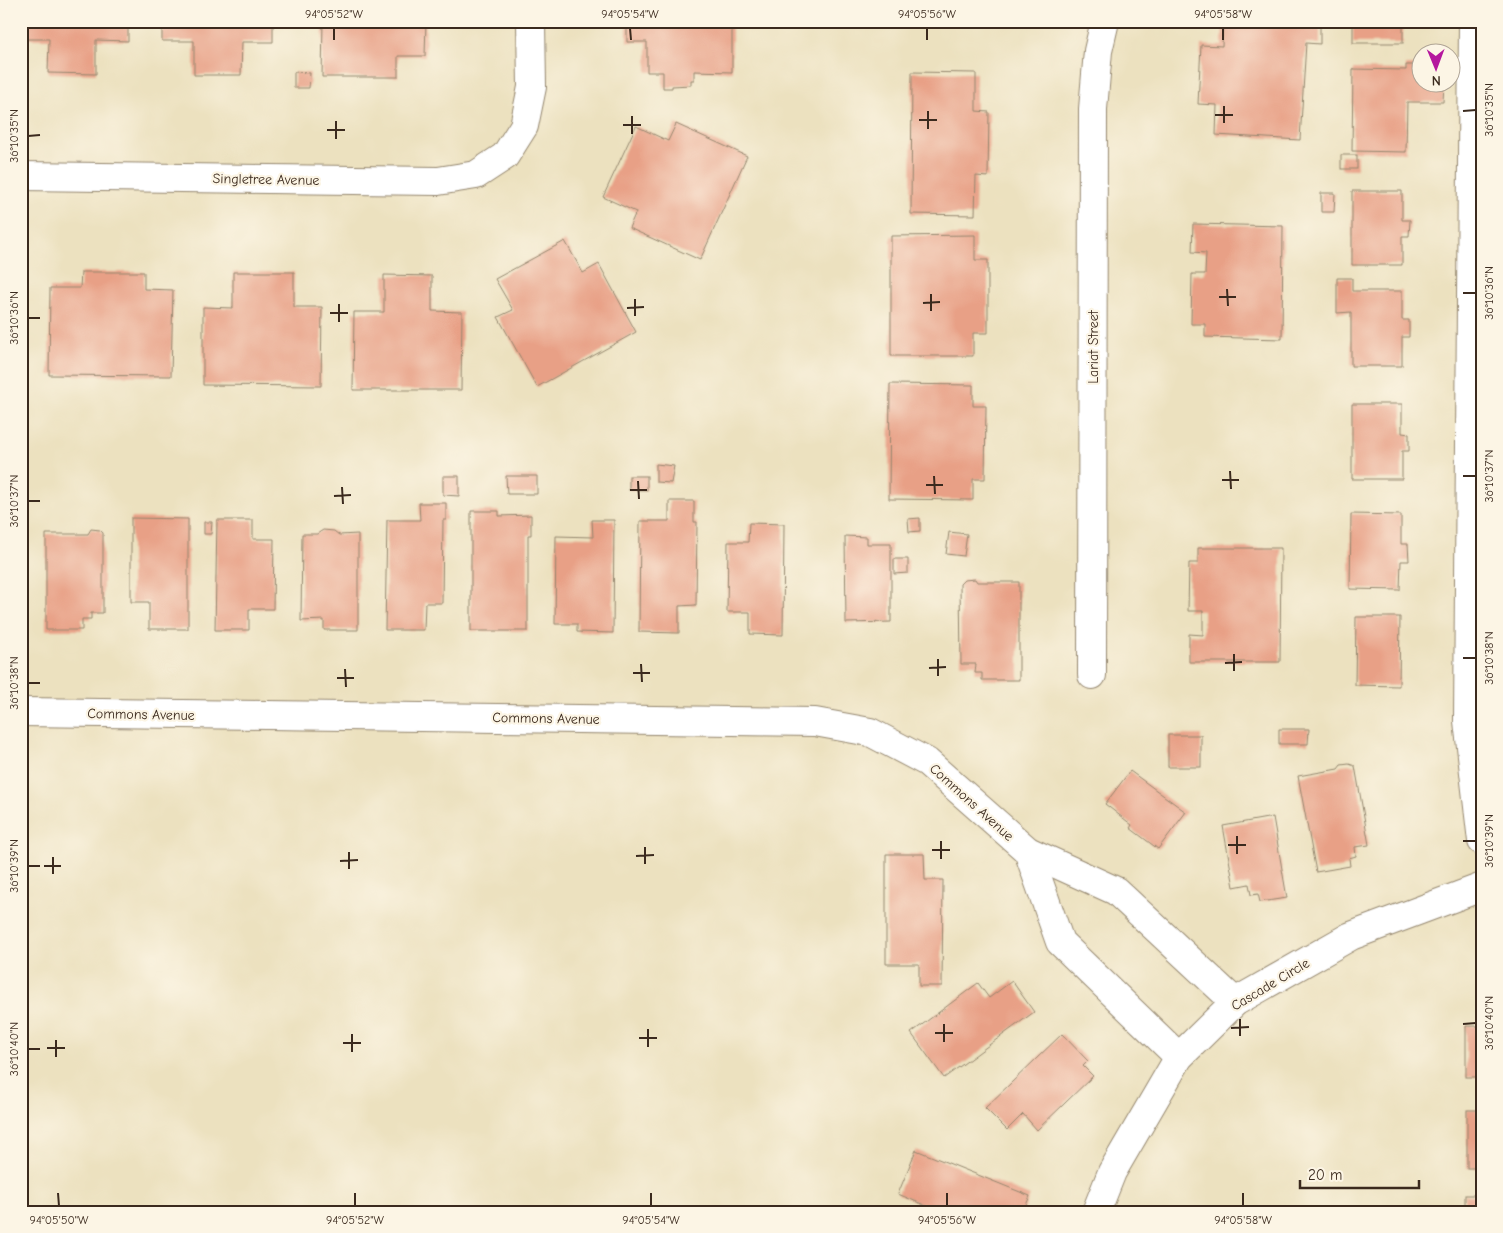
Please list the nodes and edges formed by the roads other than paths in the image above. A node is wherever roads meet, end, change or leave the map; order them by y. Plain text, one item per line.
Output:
1 (531, 21) edge
2 (1104, 21) edge
3 (1473, 21) edge
4 (21, 176) edge
5 (1476, 447) edge
6 (1092, 675) dead end
7 (21, 712) edge
8 (1482, 841) edge
9 (1028, 851) junction
10 (1482, 887) edge
11 (1235, 1002) junction
12 (1178, 1057) junction
13 (1096, 1212) edge

1 - 4 street, Singletree Avenue
2 - 6 street, Lariat Street
3 - 5 street
5 - 8 street
7 - 9 street, Commons Avenue
9 - 11 street, Commons Avenue
9 - 12 street, Commons Avenue
10 - 11 street, Cascade Circle
11 - 12 street, Cascade Circle
12 - 13 street, Cascade Circle

